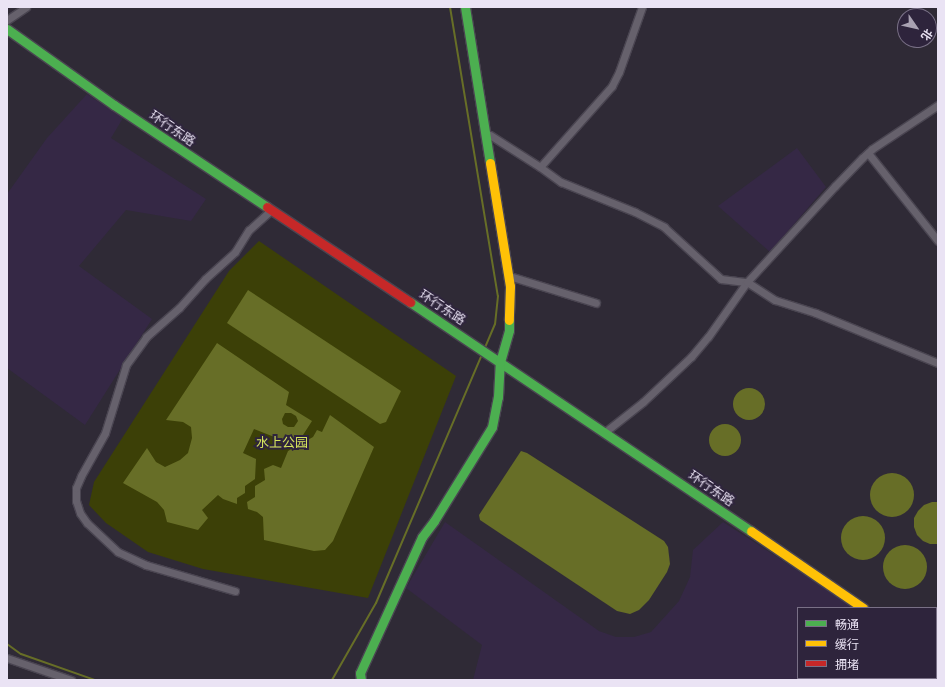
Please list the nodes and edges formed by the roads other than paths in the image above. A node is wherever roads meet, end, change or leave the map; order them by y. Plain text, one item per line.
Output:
1 (26, 7) edge
2 (465, 7) edge
3 (642, 7) edge
4 (7, 20) edge
5 (7, 29) edge
6 (938, 105) edge
7 (490, 135) dead end
8 (868, 153) junction
9 (540, 167) junction
10 (271, 210) junction
11 (938, 241) edge
12 (509, 276) junction
13 (747, 282) junction
14 (596, 303) dead end
15 (498, 361) junction
16 (938, 363) edge
17 (605, 432) junction
18 (235, 591) dead end
19 (862, 607) edge
20 (7, 658) edge
21 (71, 680) edge
22 (361, 680) edge

1 - 4 street
2 - 12 street
3 - 9 street
5 - 10 street, 环行东路
6 - 8 street
7 - 9 street
8 - 11 street
8 - 13 street
9 - 13 street
10 - 15 street, 环行东路
10 - 18 street
12 - 14 street
12 - 15 street
13 - 16 street
13 - 17 street
15 - 17 street, 环行东路
15 - 22 street
17 - 19 street, 环行东路
20 - 21 street

